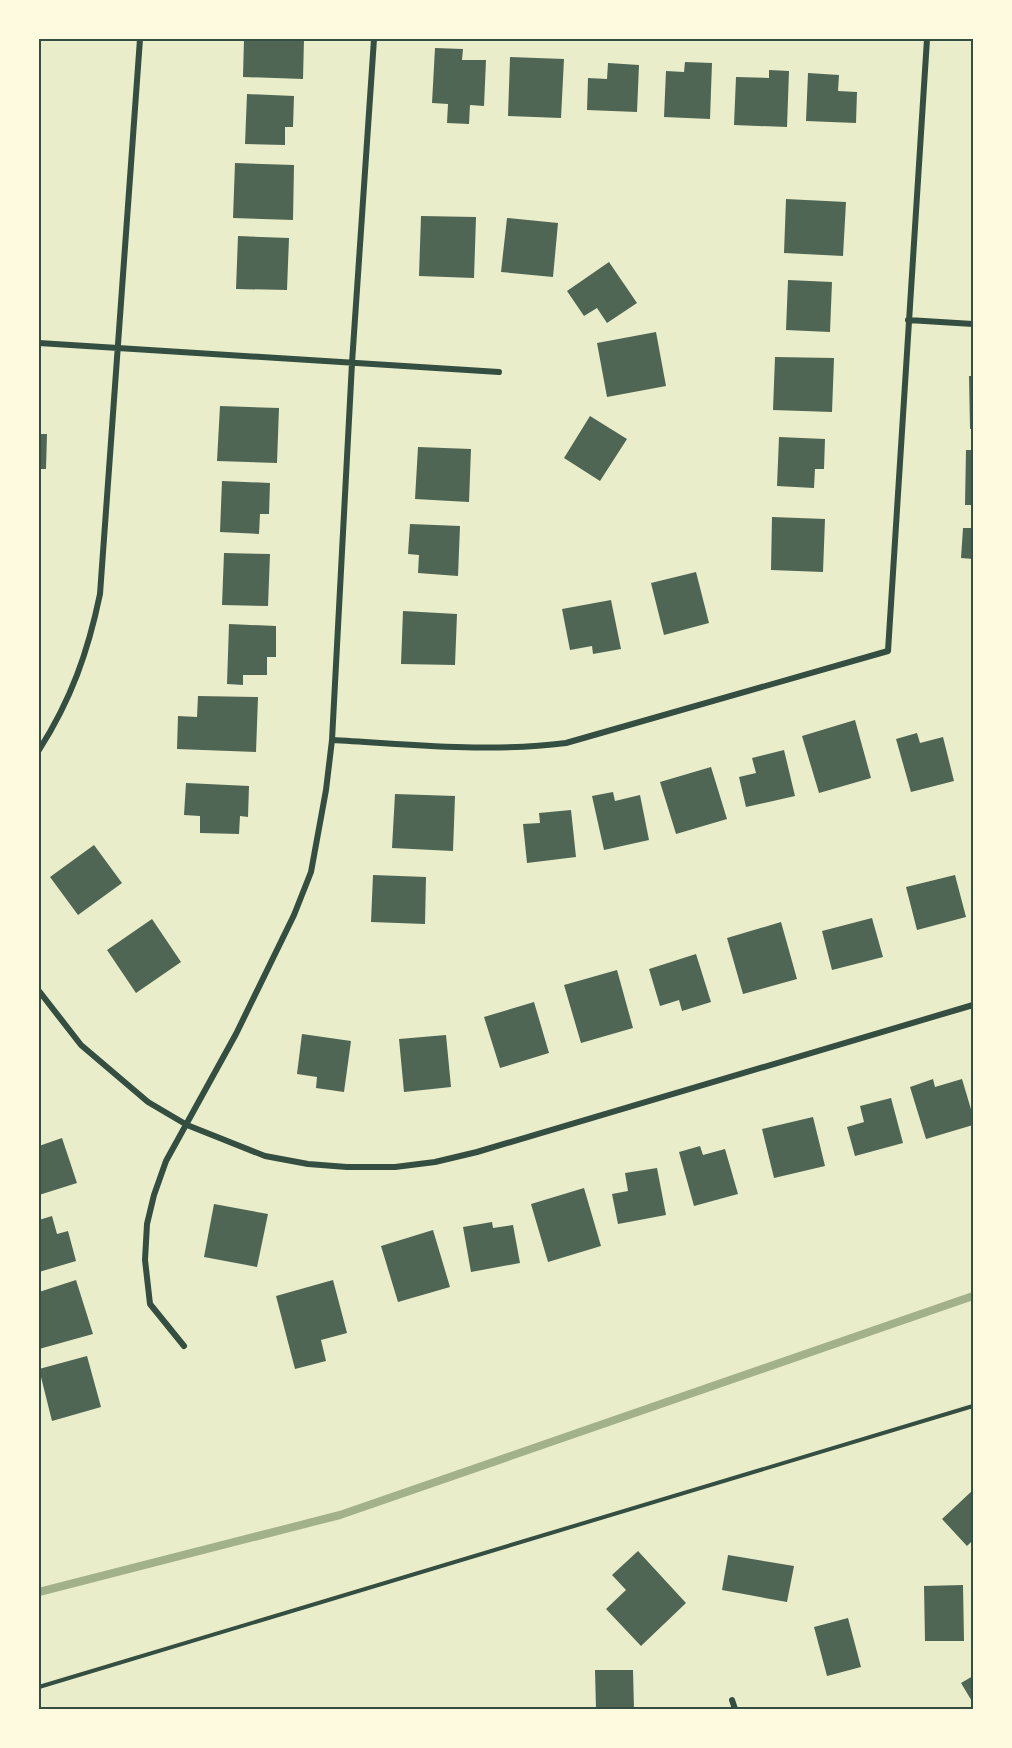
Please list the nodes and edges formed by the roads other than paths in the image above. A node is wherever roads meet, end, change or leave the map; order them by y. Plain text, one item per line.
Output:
1 (140, 39) edge
2 (374, 39) edge
3 (927, 39) edge
4 (908, 320) junction
5 (973, 324) edge
6 (39, 343) edge
7 (118, 348) junction
8 (352, 363) junction
9 (499, 372) dead end
10 (332, 740) junction
11 (39, 750) edge
12 (39, 991) edge
13 (973, 1005) edge
14 (187, 1125) junction
15 (184, 1346) dead end
16 (732, 1700) dead end
17 (735, 1709) edge

1 - 7 street
2 - 8 street
3 - 4 street
4 - 5 street
4 - 10 street
6 - 7 street
7 - 8 street
7 - 11 street
8 - 9 street
8 - 10 street
10 - 14 street
12 - 14 street
13 - 14 street
14 - 15 street
16 - 17 street

